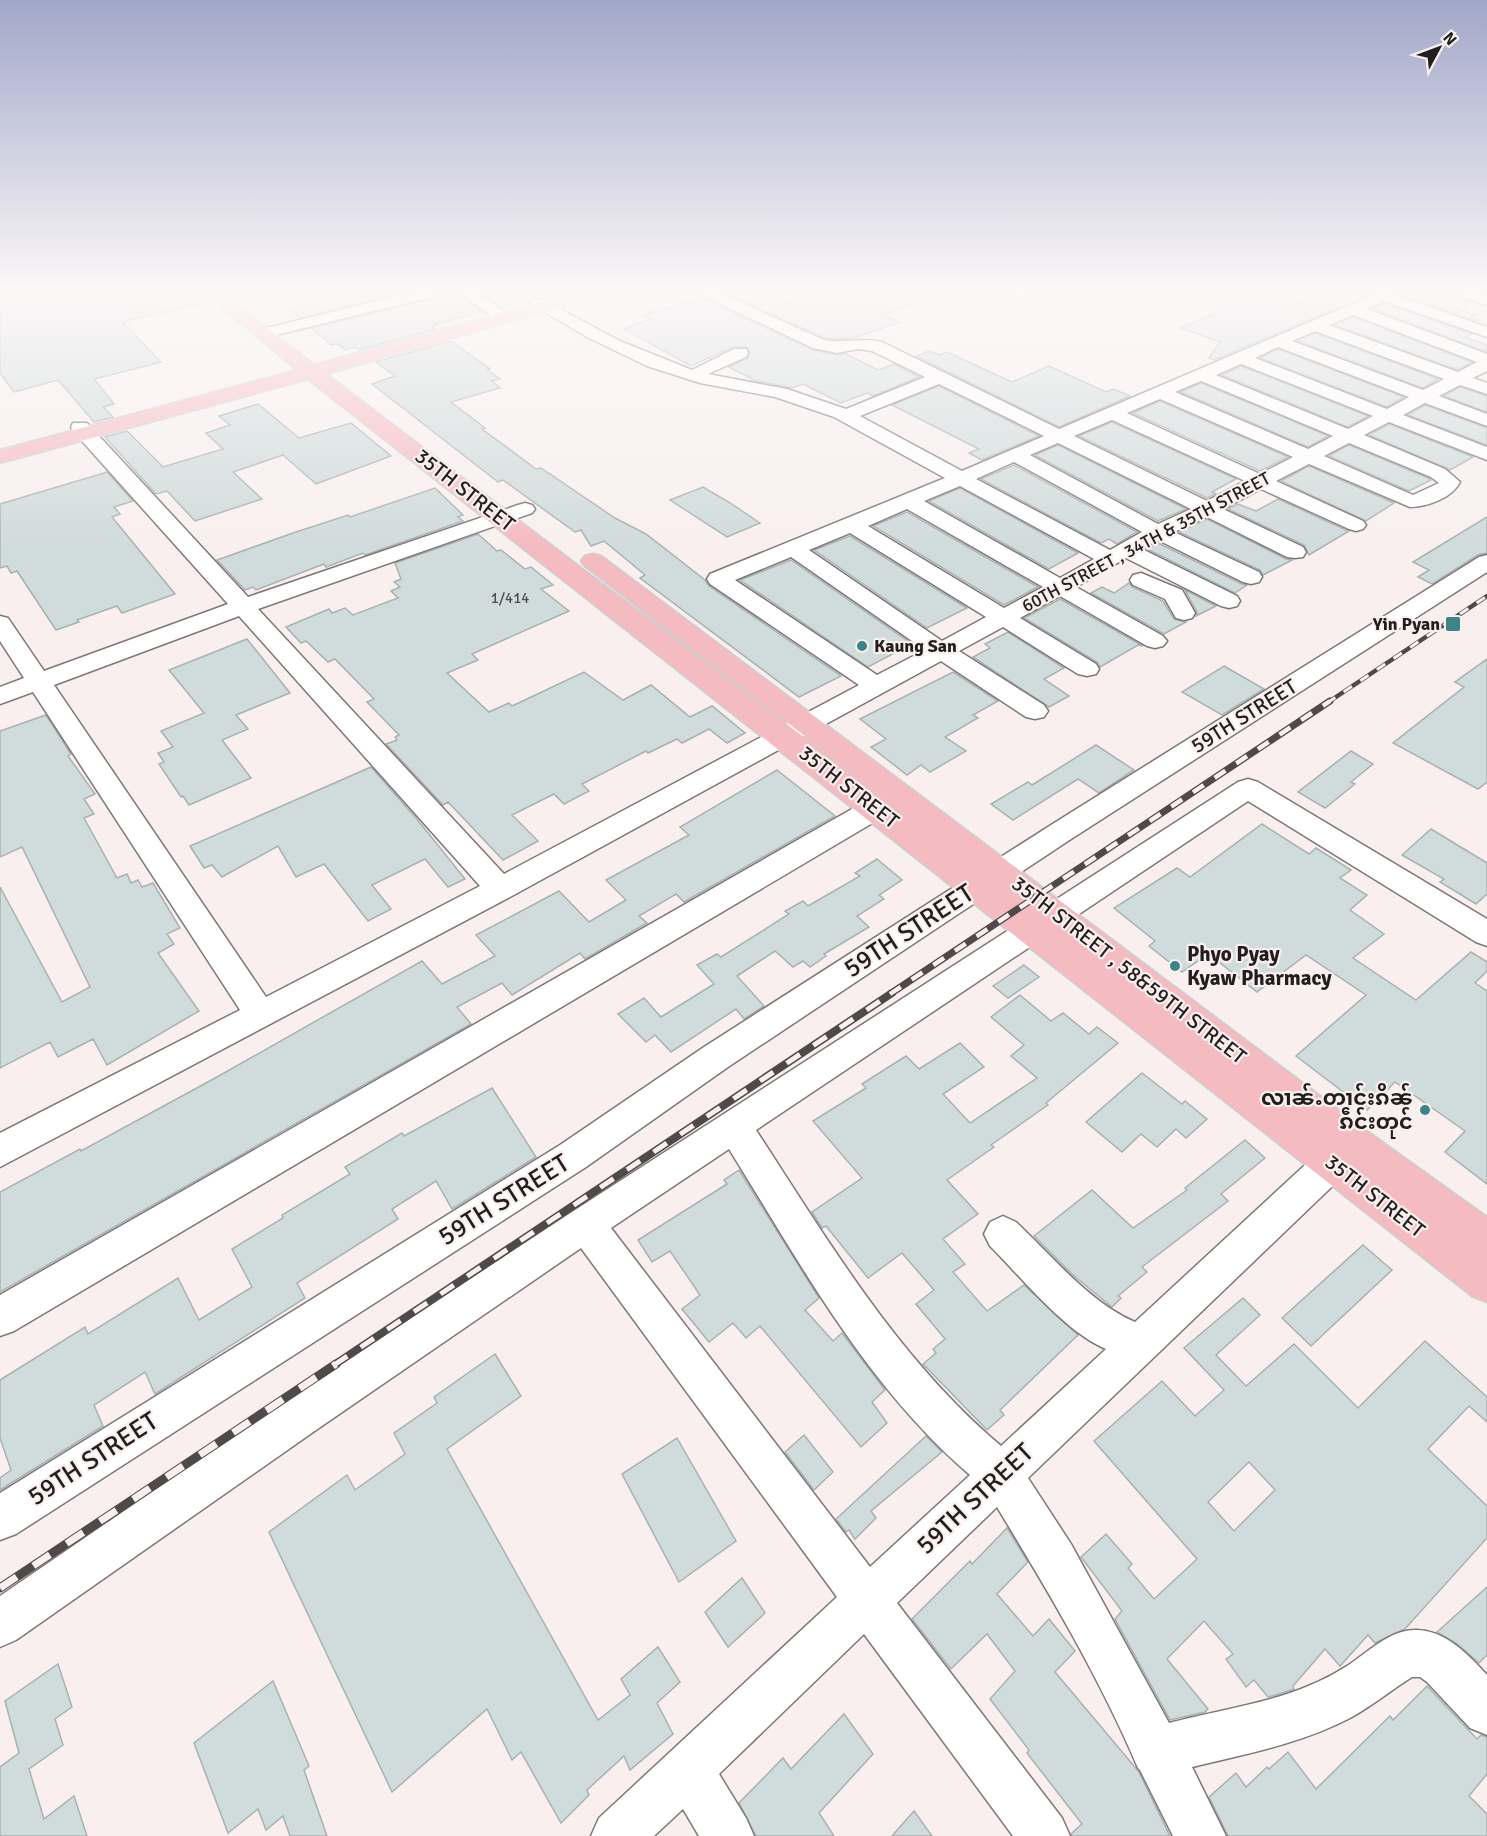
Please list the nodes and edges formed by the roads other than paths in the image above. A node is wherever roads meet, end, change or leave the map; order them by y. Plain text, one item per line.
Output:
1 (260, 378) edge
2 (343, 378) edge
3 (352, 378) edge
4 (696, 378) edge
5 (938, 378) edge
6 (941, 378) edge
7 (1195, 378) edge
8 (1208, 378) edge
9 (1291, 378) edge
10 (1375, 378) edge
11 (1459, 378) joint
12 (699, 379) junction
13 (362, 383) dead end
14 (1487, 389) edge
15 (1160, 392) junction
16 (1425, 396) junction
17 (729, 402) dead end
18 (1112, 413) junction
19 (845, 416) junction
20 (1388, 416) junction
21 (1487, 420) edge
22 (83, 430) junction
23 (1062, 436) junction
24 (1349, 436) junction
25 (0, 448) edge
26 (1487, 454) edge
27 (1015, 455) junction
28 (0, 457) edge
29 (1308, 457) junction
30 (961, 478) junction
31 (1260, 481) junction
32 (908, 501) junction
33 (508, 505) junction
34 (1207, 509) junction
35 (543, 523) dead end
36 (852, 525) junction
37 (1356, 525) dead end
38 (1157, 532) junction
39 (572, 544) dead end
40 (792, 549) junction
41 (1295, 552) dead end
42 (1113, 556) junction
43 (1487, 562) edge
44 (1251, 577) dead end
45 (1060, 587) junction
46 (1229, 601) dead end
47 (245, 606) junction
48 (1184, 613) dead end
49 (1003, 617) junction
50 (0, 623) edge
51 (1155, 641) dead end
52 (940, 650) junction
53 (1087, 669) dead end
54 (39, 681) junction
55 (875, 685) junction
56 (0, 696) edge
57 (1035, 711) dead end
58 (795, 730) junction
59 (876, 808) junction
60 (989, 878) junction
61 (500, 889) junction
62 (1044, 921) junction
63 (1487, 934) edge
64 (260, 1014) junction
65 (734, 1126) junction
66 (0, 1150) edge
67 (1341, 1152) junction
68 (585, 1224) junction
69 (1003, 1234) dead end
70 (1487, 1241) edge
71 (1487, 1282) edge
72 (0, 1317) edge
73 (1140, 1344) junction
74 (1001, 1474) junction
75 (0, 1518) edge
76 (867, 1601) junction
77 (0, 1624) edge
78 (1487, 1711) edge
79 (1155, 1751) junction
80 (687, 1769) junction
81 (617, 1836) edge
82 (728, 1836) edge
83 (1044, 1836) edge
84 (1200, 1836) edge

1 - 22 main road
2 - 33 main road, 35TH STREET
3 - 13 main road, 35TH STREET
4 - 12 street
5 - 19 street
6 - 23 street
7 - 15 street
8 - 24 street
9 - 20 street
10 - 16 street
11 - 14 street
11 - 16 street, 60TH STREET , 34TH & 35TH STREET
12 - 17 street
12 - 19 street
15 - 18 street
15 - 29 street
16 - 20 street, 60TH STREET , 34TH & 35TH STREET
16 - 21 street
18 - 23 street
18 - 31 street
19 - 30 street
20 - 24 street, 60TH STREET , 34TH & 35TH STREET
20 - 26 street
22 - 25 main road
22 - 28 main road
22 - 47 street
23 - 27 street
23 - 34 street
24 - 29 street, 60TH STREET , 34TH & 35TH STREET
24 - 29 street
27 - 30 street
27 - 38 street
29 - 31 street, 60TH STREET , 34TH & 35TH STREET
30 - 32 street
30 - 42 street
31 - 34 street, 60TH STREET , 34TH & 35TH STREET
31 - 37 street
32 - 36 street
32 - 45 street
33 - 35 main road, 35TH STREET
33 - 47 street
33 - 58 main road, 35TH STREET
34 - 38 street, 60TH STREET , 34TH & 35TH STREET
34 - 41 street
36 - 40 street
36 - 49 street
38 - 42 street, 60TH STREET , 34TH & 35TH STREET
38 - 44 street
39 - 58 main road, 35TH STREET
40 - 52 street
40 - 55 street
42 - 45 street, 60TH STREET , 34TH & 35TH STREET
42 - 46 street
42 - 48 street
43 - 60 street, 59TH STREET
45 - 49 street, 60TH STREET , 34TH & 35TH STREET
45 - 51 street
47 - 54 street
47 - 61 street
49 - 52 street, 60TH STREET , 34TH & 35TH STREET
49 - 53 street
50 - 54 street
52 - 55 street, 60TH STREET , 34TH & 35TH STREET
52 - 57 street
54 - 56 street
54 - 64 street
55 - 58 street, 60TH STREET , 34TH & 35TH STREET
58 - 59 main road, 35TH STREET
58 - 60 main road
58 - 61 street, 60TH STREET , 34TH & 35TH STREET
59 - 60 main road, 35TH STREET
59 - 72 street
60 - 62 main road, 35TH STREET , 58&59TH STREET
60 - 75 street, 59TH STREET
61 - 64 street, 60TH STREET , 34TH & 35TH STREET
62 - 63 street
62 - 65 street
62 - 67 main road, 35TH STREET , 58&59TH STREET
64 - 66 street, 60TH STREET , 34TH & 35TH STREET
65 - 68 street
65 - 74 street
67 - 70 main road, 35TH STREET , 58&59TH STREET
67 - 71 main road, 35TH STREET
67 - 73 street, 59TH STREET
68 - 76 street
68 - 77 street
69 - 73 street
73 - 74 street, 59TH STREET
74 - 76 street, 59TH STREET
74 - 79 street
76 - 80 street, 59TH STREET
76 - 83 street
78 - 79 street
79 - 84 street
80 - 81 street, 59TH STREET
80 - 82 street

